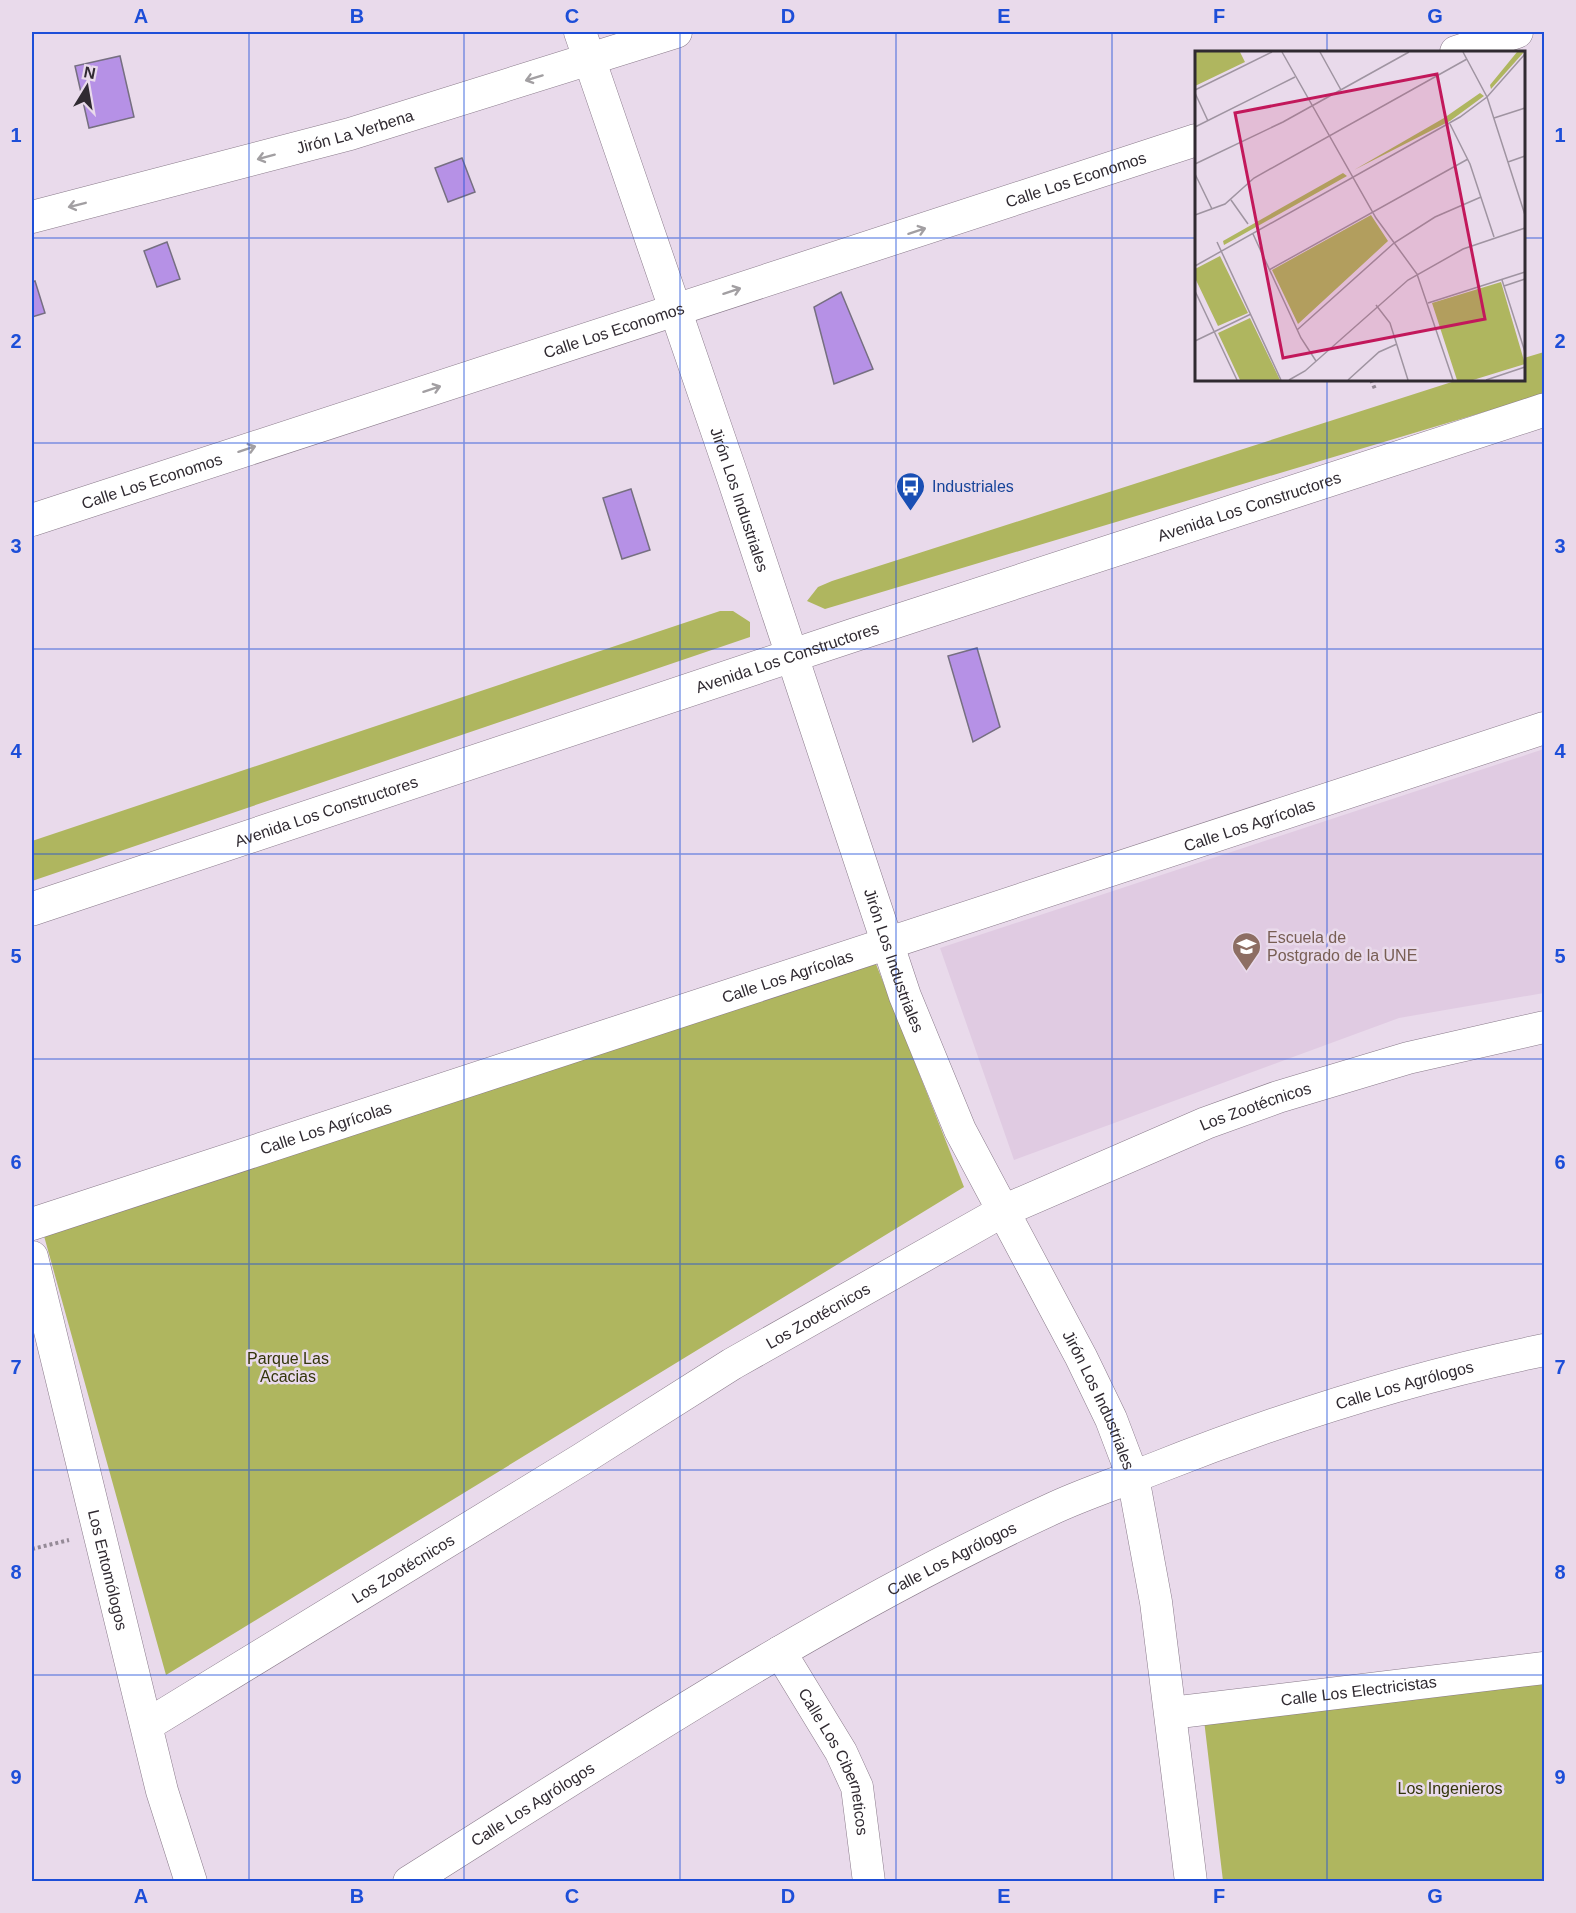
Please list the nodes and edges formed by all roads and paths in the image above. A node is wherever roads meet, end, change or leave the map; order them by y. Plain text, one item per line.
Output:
1 (676, 32) edge
2 (1517, 32) edge
3 (585, 46) edge
4 (1459, 51) edge
5 (1195, 141) edge
6 (32, 217) edge
7 (676, 310) junction
8 (1371, 381) edge
9 (1374, 389) dead end
10 (1545, 410) edge
11 (32, 520) edge
12 (791, 656) junction
13 (1545, 728) edge
14 (32, 909) edge
15 (887, 944) junction
16 (1545, 1027) edge
17 (1003, 1211) junction
18 (32, 1224) edge
19 (32, 1257) edge
20 (1545, 1350) edge
21 (1133, 1477) junction
22 (780, 1652) junction
23 (1545, 1668) edge
24 (1172, 1713) junction
25 (147, 1725) junction
26 (191, 1881) edge
27 (409, 1881) edge
28 (869, 1881) edge
29 (1191, 1881) edge

1 - 3 street, Jirón La Verbena
2 - 4 street
3 -> 6 street, Jirón La Verbena
3 - 7 street, Jirón Los Industriales
7 -> 5 street, Calle Los Economos
11 -> 7 street, Calle Los Economos
7 - 12 street, Jirón Los Industriales
8 - 9 path
10 - 12 street, Avenida Los Constructores
12 - 14 street, Avenida Los Constructores
12 - 15 street, Jirón Los Industriales
13 - 15 street, Calle Los Agrícolas
15 - 17 street, Jirón Los Industriales
15 - 18 street, Calle Los Agrícolas
16 - 17 street, Los Zootécnicos
17 - 21 street, Jirón Los Industriales
17 - 25 street, Los Zootécnicos
19 - 25 street, Los Entomólogos
20 - 21 street, Calle Los Agrólogos
21 - 22 street, Calle Los Agrólogos
21 - 24 street, Jirón Los Industriales
22 - 27 street, Calle Los Agrólogos
22 - 28 street, Calle Los Ciberneticos
23 - 24 street, Calle Los Electricistas
24 - 29 street, Jirón Los Industriales
25 - 26 street, Los Entomólogos

